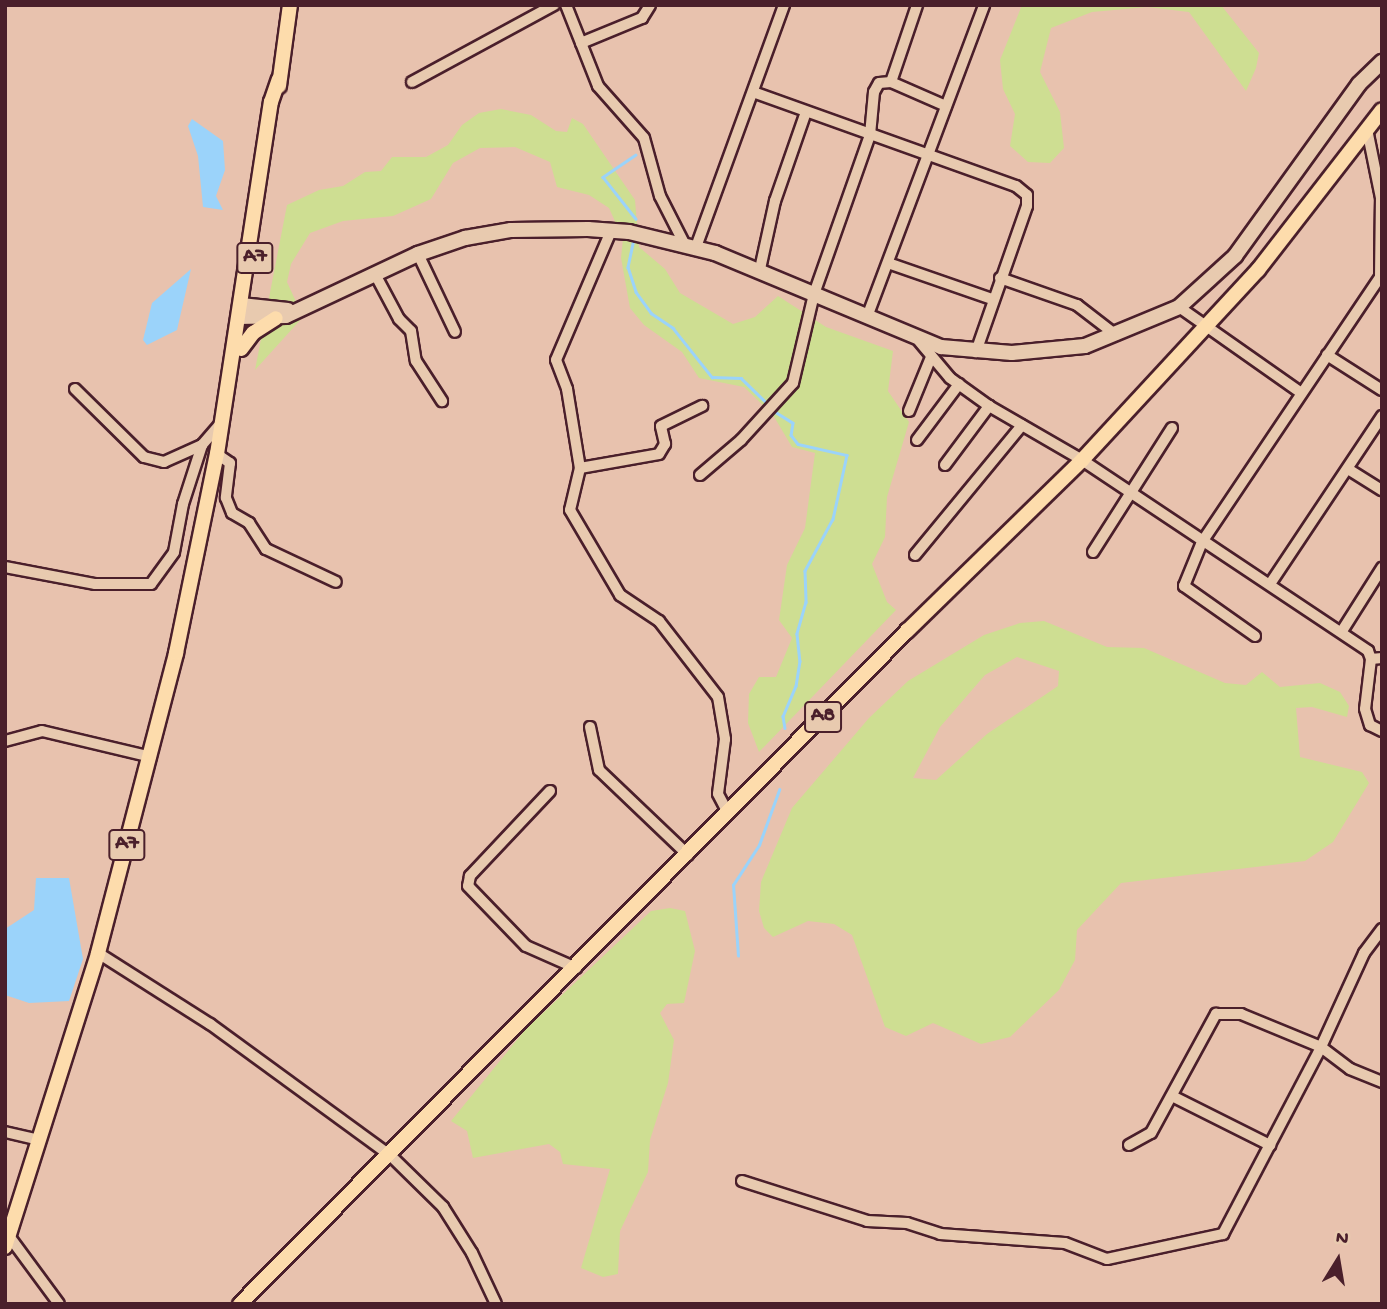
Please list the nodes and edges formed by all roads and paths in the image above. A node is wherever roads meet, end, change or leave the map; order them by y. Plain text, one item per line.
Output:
1 (290, 5) edge
2 (554, 5) edge
3 (566, 5) edge
4 (650, 5) edge
5 (784, 5) edge
6 (917, 5) edge
7 (984, 5) edge
8 (581, 43) junction
9 (1382, 62) edge
10 (412, 82) dead end
11 (891, 82) junction
12 (753, 92) junction
13 (946, 106) junction
14 (1382, 110) edge
15 (806, 112) junction
16 (1367, 129) junction
17 (870, 135) junction
18 (928, 156) junction
19 (1381, 198) edge
20 (611, 231) junction
21 (691, 246) junction
22 (418, 254) junction
23 (888, 262) junction
24 (760, 269) junction
25 (375, 274) junction
26 (1000, 278) junction
27 (1381, 278) edge
28 (814, 294) junction
29 (992, 299) junction
30 (1178, 307) junction
31 (244, 311) junction
32 (293, 311) junction
33 (867, 317) junction
34 (276, 318) junction
35 (1209, 327) junction
36 (455, 332) dead end
37 (1117, 336) junction
38 (919, 341) junction
39 (241, 349) junction
40 (976, 352) junction
41 (1327, 355) junction
42 (931, 357) junction
43 (958, 384) junction
44 (75, 389) dead end
45 (1382, 390) edge
46 (1300, 392) junction
47 (442, 401) dead end
48 (702, 406) dead end
49 (989, 406) junction
50 (909, 411) dead end
51 (1382, 416) edge
52 (1022, 425) junction
53 (1172, 428) dead end
54 (220, 430) junction
55 (917, 440) dead end
56 (202, 446) junction
57 (217, 454) junction
58 (1082, 460) junction
59 (945, 466) dead end
60 (579, 468) junction
61 (1348, 468) junction
62 (700, 475) dead end
63 (1382, 491) edge
64 (1130, 495) junction
65 (1202, 542) junction
66 (1093, 552) dead end
67 (915, 555) dead end
68 (5, 567) edge
69 (1382, 568) edge
70 (336, 582) dead end
71 (1270, 584) junction
72 (1342, 631) junction
73 (1255, 636) dead end
74 (1376, 658) edge
75 (590, 727) dead end
76 (1382, 731) edge
77 (5, 741) edge
78 (151, 757) junction
79 (550, 791) dead end
80 (728, 813) junction
81 (688, 855) junction
82 (1382, 929) edge
83 (98, 953) junction
84 (576, 968) junction
85 (1321, 1047) junction
86 (1382, 1082) edge
87 (1172, 1096) junction
88 (5, 1132) edge
89 (40, 1140) junction
90 (1129, 1145) dead end
91 (1270, 1146) junction
92 (391, 1156) junction
93 (742, 1181) dead end
94 (7, 1237) edge
95 (249, 1300) edge
96 (497, 1302) edge
97 (59, 1304) edge

1 - 31 main road, A7
2 - 10 street
3 - 8 street
4 - 8 street
5 - 12 street
6 - 11 street
7 - 13 street
8 - 21 street
9 - 30 street
11 - 13 street
11 - 17 street
12 - 15 street
12 - 21 street
13 - 18 street
14 - 16 main road, A8
15 - 17 street
15 - 24 street
16 - 19 street
16 - 35 main road, A8
17 - 18 street
17 - 28 street
18 - 23 street
18 - 26 street
19 - 27 street
20 - 21 street
20 - 22 street
20 - 60 street
21 - 24 street
22 - 25 street
22 - 36 street
23 - 29 street
23 - 33 street
24 - 28 street
25 - 32 street
25 - 47 street
26 - 29 street
26 - 37 street
27 - 41 street
28 - 33 street
28 - 62 street
29 - 40 street
30 - 35 street
30 - 37 street
31 - 32 street
31 - 34 street
31 - 39 main road, A7
31 - 54 main road, A7
32 - 34 street
33 - 38 street
34 - 39 main road
35 - 46 street
35 - 58 main road, A8
37 - 40 street
38 - 40 street
38 - 42 street
39 - 54 main road, A7
41 - 45 street
41 - 46 street
42 - 43 street
42 - 50 street
43 - 49 street
43 - 55 street
44 - 56 street
46 - 65 street
48 - 60 street
49 - 52 street
49 - 59 street
51 - 61 street
52 - 58 street
52 - 67 street
53 - 64 street
54 - 56 street
54 - 57 main road, A7
56 - 68 street
57 - 70 street
57 - 78 main road, A7
58 - 64 street
58 - 80 main road, A8
60 - 80 street
61 - 63 street
61 - 71 street
64 - 65 street
64 - 66 street
65 - 71 street
65 - 73 street
69 - 72 street
71 - 72 street
72 - 74 street
74 - 76 street
75 - 81 street
77 - 78 street
78 - 83 main road, A7
79 - 84 street
80 - 81 main road, A8
81 - 84 main road, A8
82 - 85 street
83 - 89 main road, A7
83 - 92 street
84 - 92 main road, A8
85 - 86 street
85 - 87 street
85 - 91 street
87 - 90 street
87 - 91 street
88 - 89 street
89 - 94 main road, A7
91 - 93 street
92 - 95 main road, A8
92 - 96 street
94 - 97 street

